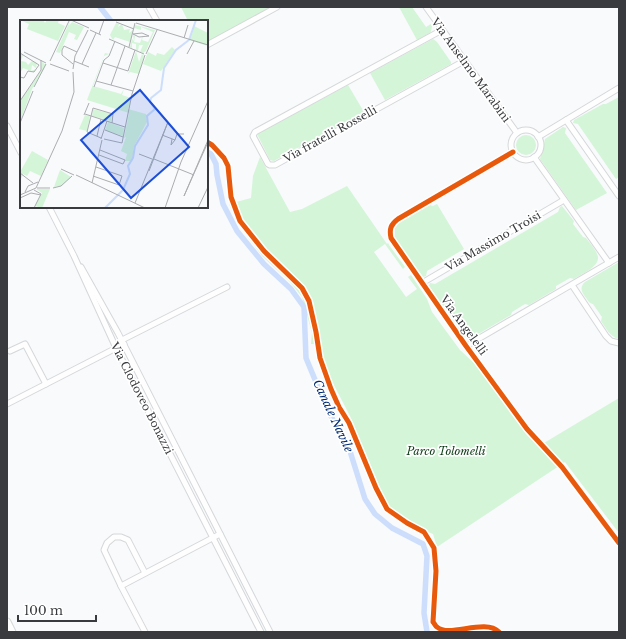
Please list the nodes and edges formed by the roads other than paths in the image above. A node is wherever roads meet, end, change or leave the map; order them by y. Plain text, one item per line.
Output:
1 (149, 7) edge
2 (277, 7) edge
3 (426, 7) edge
4 (156, 20) edge
5 (442, 30) junction
6 (208, 45) edge
7 (464, 61) junction
8 (619, 88) edge
9 (566, 120) junction
10 (7, 126) edge
11 (517, 133) junction
12 (538, 136) junction
13 (20, 151) edge
14 (512, 152) junction
15 (534, 157) junction
16 (619, 196) edge
17 (564, 200) junction
18 (49, 208) edge
19 (74, 256) junction
20 (619, 257) edge
21 (609, 263) junction
22 (422, 283) junction
23 (572, 285) junction
24 (227, 286) dead end
25 (123, 342) junction
26 (619, 343) edge
27 (466, 346) junction
28 (116, 348) junction
29 (10, 351) dead end
30 (46, 384) junction
31 (7, 404) edge
32 (220, 534) junction
33 (214, 538) junction
34 (619, 543) edge
35 (145, 573) junction
36 (121, 586) junction
37 (7, 622) edge
38 (12, 632) edge
39 (145, 632) edge
40 (261, 632) edge
41 (270, 632) edge

1 - 4 street
2 - 6 street
3 - 5 street, Via Anselmo Marabini
5 - 7 street, Via Anselmo Marabini
5 - 7 street, Via fratelli Rosselli
7 - 11 street, Via Anselmo Marabini
8 - 9 street
9 - 12 street
9 - 16 street
10 - 13 street
11 - 12 street
11 - 14 street
12 - 15 street
14 - 15 street
14 - 22 street, Via Angelelli
15 - 17 street
17 - 21 street
17 - 22 street, Via Massimo Troisi
18 - 19 street, Via Clodoveo Bonazzi
19 - 25 street, Via Clodoveo Bonazzi
19 - 28 street, Via Clodoveo Bonazzi
20 - 21 street
21 - 23 street
22 - 27 street, Via Angelelli
23 - 26 street
23 - 27 street
24 - 25 street, Via Clodoveo Bonazzi
25 - 28 street
25 - 32 street, Via Clodoveo Bonazzi
27 - 34 street, Via Angelelli
28 - 30 street
28 - 33 street, Via Clodoveo Bonazzi
29 - 30 street
30 - 31 street
32 - 33 street
32 - 41 street, Via Clodoveo Bonazzi
33 - 35 street
33 - 40 street, Via Clodoveo Bonazzi
35 - 36 street
35 - 36 street
36 - 39 street
37 - 38 main road

